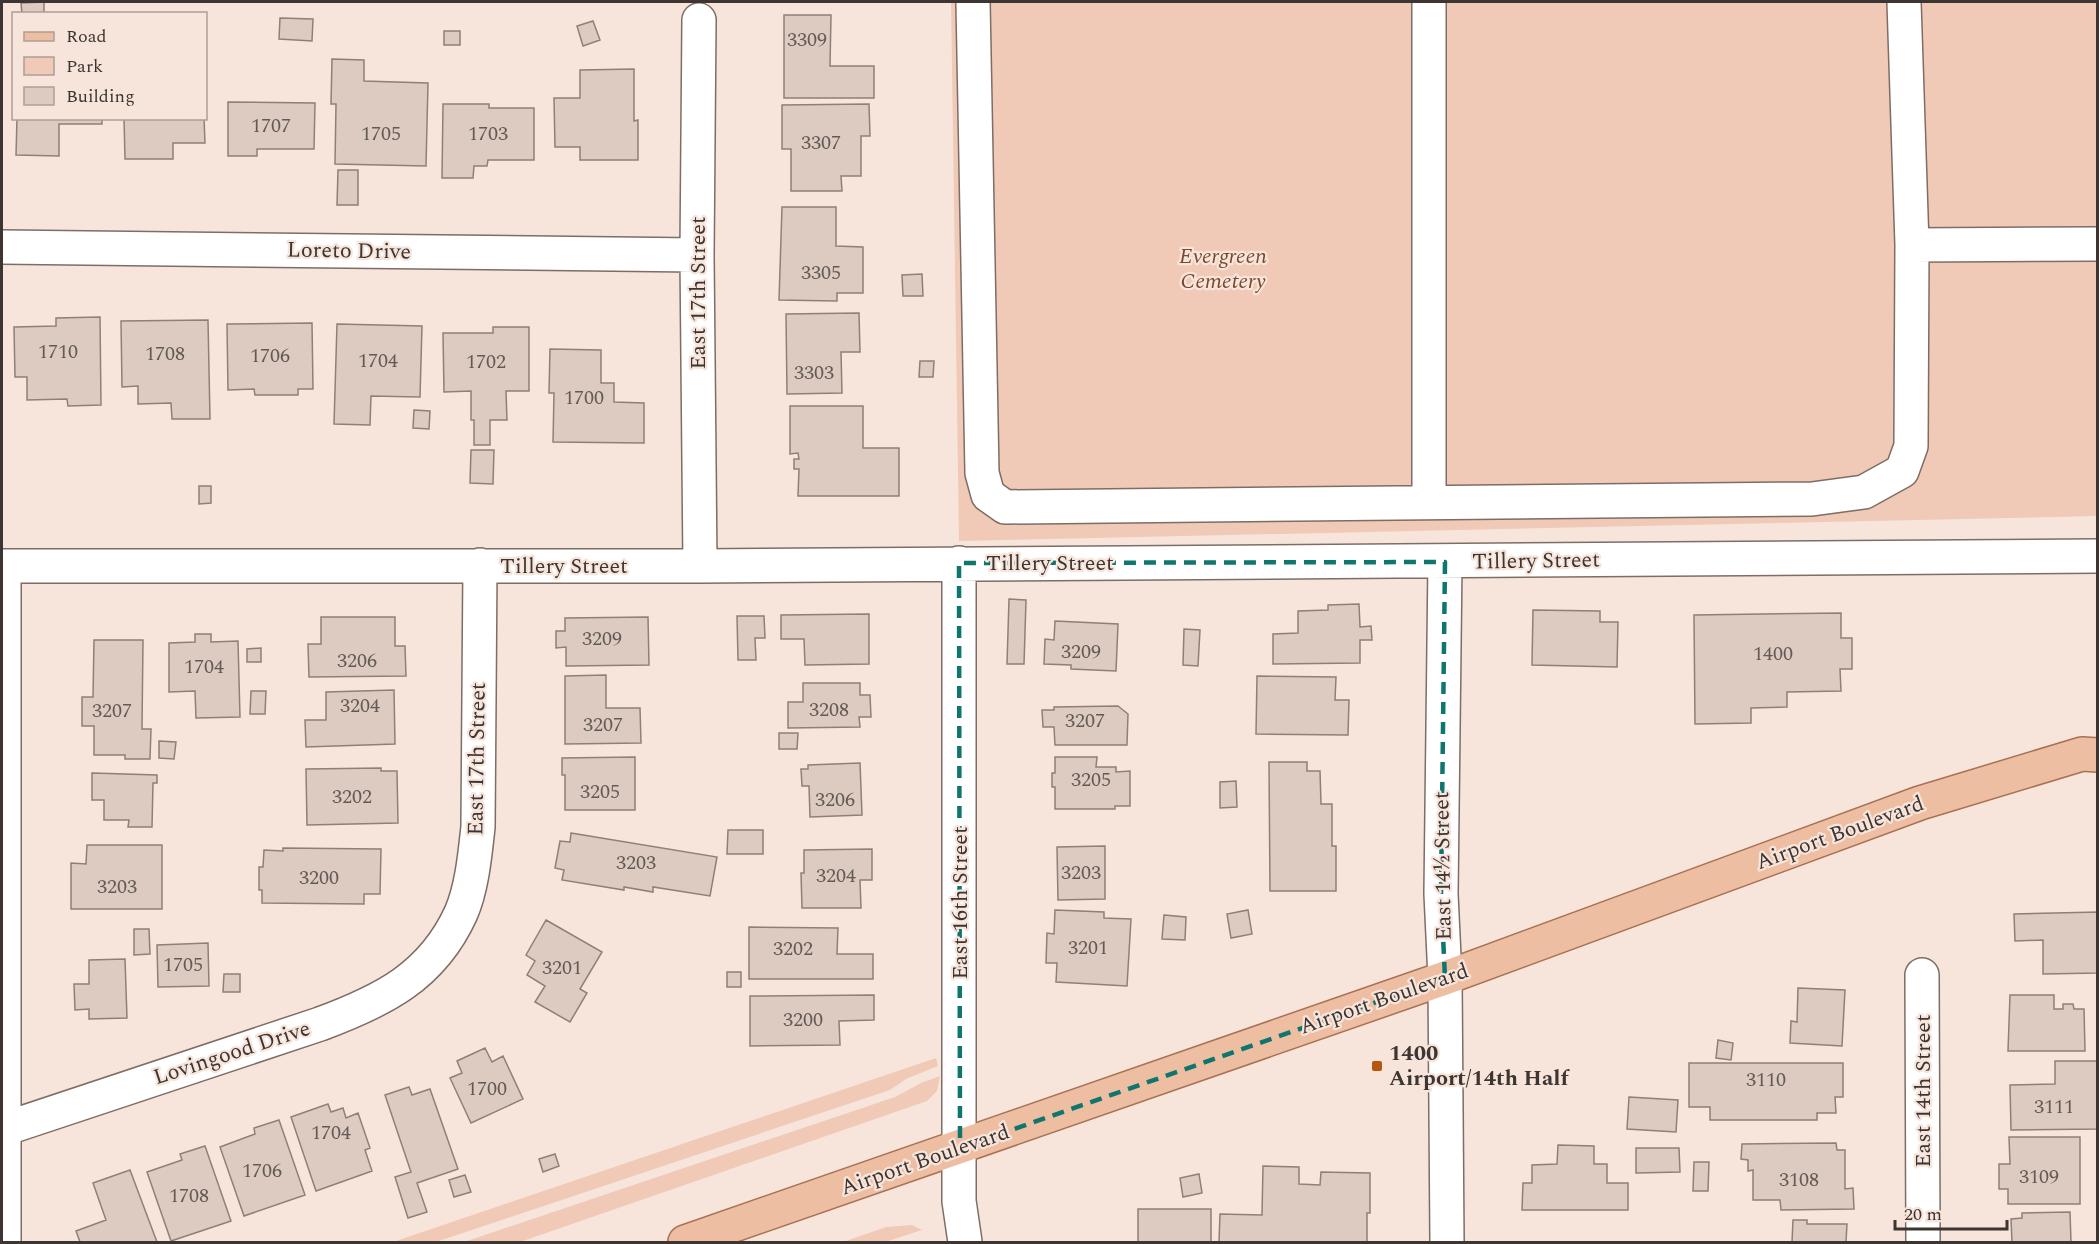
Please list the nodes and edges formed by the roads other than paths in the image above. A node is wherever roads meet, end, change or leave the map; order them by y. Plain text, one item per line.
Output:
1 (973, 2) edge
2 (1429, 2) edge
3 (1904, 2) edge
4 (699, 21) dead end
5 (2097, 244) edge
6 (1912, 245) junction
7 (2, 246) edge
8 (697, 255) junction
9 (1429, 502) junction
10 (2097, 556) edge
11 (1445, 562) junction
12 (959, 563) junction
13 (3, 566) edge
14 (480, 566) junction
15 (700, 566) junction
16 (2092, 749) edge
17 (443, 946) joint
18 (1922, 975) dead end
19 (1445, 978) junction
20 (3, 1145) edge
21 (960, 1148) junction
22 (4, 1242) edge
23 (685, 1242) edge
24 (965, 1242) edge
25 (1447, 1242) edge
26 (1923, 1242) edge

1 - 9 street
2 - 9 street
3 - 6 street
4 - 8 street, East 17th Street
5 - 6 street
6 - 9 street
7 - 8 street, Loreto Drive
8 - 15 street, East 17th Street
10 - 11 street, Tillery Street
11 - 12 street, Tillery Street
11 - 19 street, East 14½ Street
12 - 15 street, Tillery Street
12 - 21 street, East 16th Street
13 - 14 street, Tillery Street
13 - 20 street
14 - 15 street, Tillery Street
14 - 17 street, East 17th Street
16 - 19 main road, Airport Boulevard
17 - 20 street, Lovingood Drive
18 - 26 street, East 14th Street
19 - 21 main road, Airport Boulevard
19 - 25 street, East 14½ Street
20 - 22 street
21 - 23 main road, Airport Boulevard
21 - 24 street, East 16th Street

